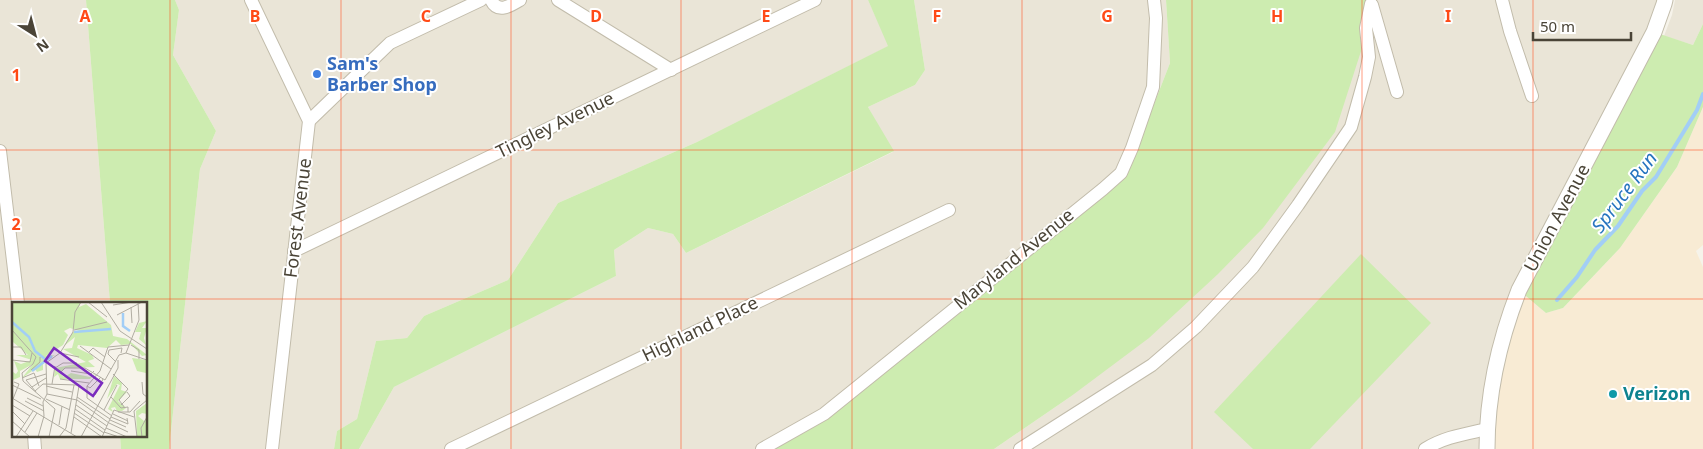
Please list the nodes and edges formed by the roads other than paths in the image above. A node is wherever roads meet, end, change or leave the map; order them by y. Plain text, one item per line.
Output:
1 (251, 0) edge
2 (480, 0) edge
3 (491, 0) edge
4 (520, 0) edge
5 (558, 0) edge
6 (815, 0) edge
7 (1154, 0) edge
8 (1502, 0) edge
9 (1664, 0) edge
10 (1371, 2) edge
11 (671, 70) junction
12 (1397, 92) dead end
13 (1532, 96) dead end
14 (309, 121) junction
15 (0, 151) edge
16 (949, 210) dead end
17 (294, 251) junction
18 (18, 302) edge
19 (1487, 429) junction
20 (34, 436) edge
21 (35, 449) edge
22 (272, 449) edge
23 (451, 449) edge
24 (762, 449) edge
25 (1020, 449) edge
26 (1425, 449) edge
27 (1487, 449) edge

1 - 14 street
2 - 14 street
3 - 4 street
5 - 11 street
6 - 11 street, Tingley Avenue
7 - 24 street, Maryland Avenue
8 - 13 street
9 - 19 street, Union Avenue
10 - 12 street
10 - 25 street
11 - 17 street, Tingley Avenue
14 - 17 street, Forest Avenue
15 - 18 street
16 - 23 street, Highland Place
17 - 22 street, Forest Avenue
19 - 26 street
19 - 27 street, Union Avenue
20 - 21 street

